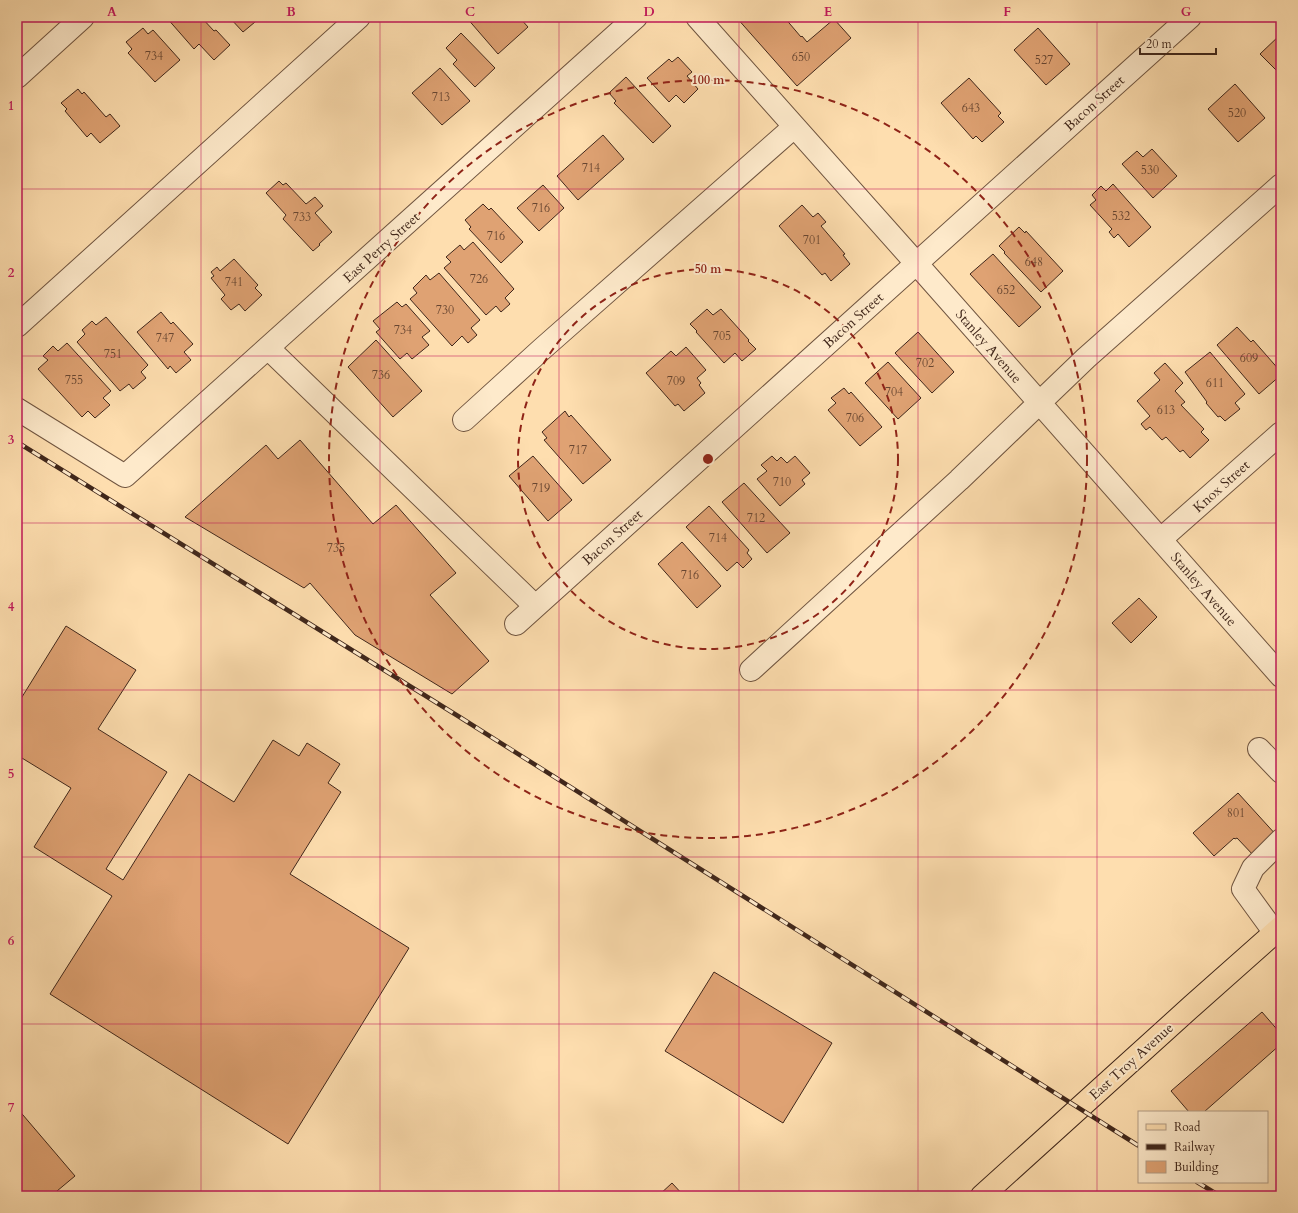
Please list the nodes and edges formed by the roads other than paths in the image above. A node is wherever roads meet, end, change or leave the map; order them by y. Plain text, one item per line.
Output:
1 (83, 17) edge
2 (359, 17) edge
3 (636, 17) edge
4 (697, 17) edge
5 (1190, 17) edge
6 (17, 77) edge
7 (794, 127) junction
8 (1281, 185) edge
9 (916, 263) junction
10 (17, 326) edge
11 (268, 348) junction
12 (1040, 404) junction
13 (17, 408) edge
14 (464, 420) dead end
15 (1281, 432) edge
16 (1161, 540) junction
17 (535, 606) junction
18 (516, 624) dead end
19 (751, 670) dead end
20 (1281, 676) edge
21 (1259, 749) dead end
22 (1281, 772) edge
23 (1281, 840) edge
24 (1278, 930) edge
25 (982, 1196) edge

1 - 6 street
2 - 10 street
3 - 11 street, East Perry Street
4 - 7 street, Stanley Avenue
5 - 9 street, Bacon Street
7 - 9 street, Stanley Avenue
7 - 14 street
8 - 12 street
9 - 12 street, Stanley Avenue
9 - 17 street, Bacon Street
11 - 13 street, East Perry Street
11 - 17 street
12 - 16 street, Stanley Avenue
12 - 19 street
15 - 16 street, Knox Street
16 - 20 street, Stanley Avenue
17 - 18 street, Bacon Street
21 - 22 street
23 - 24 street
24 - 25 main road, East Troy Avenue

